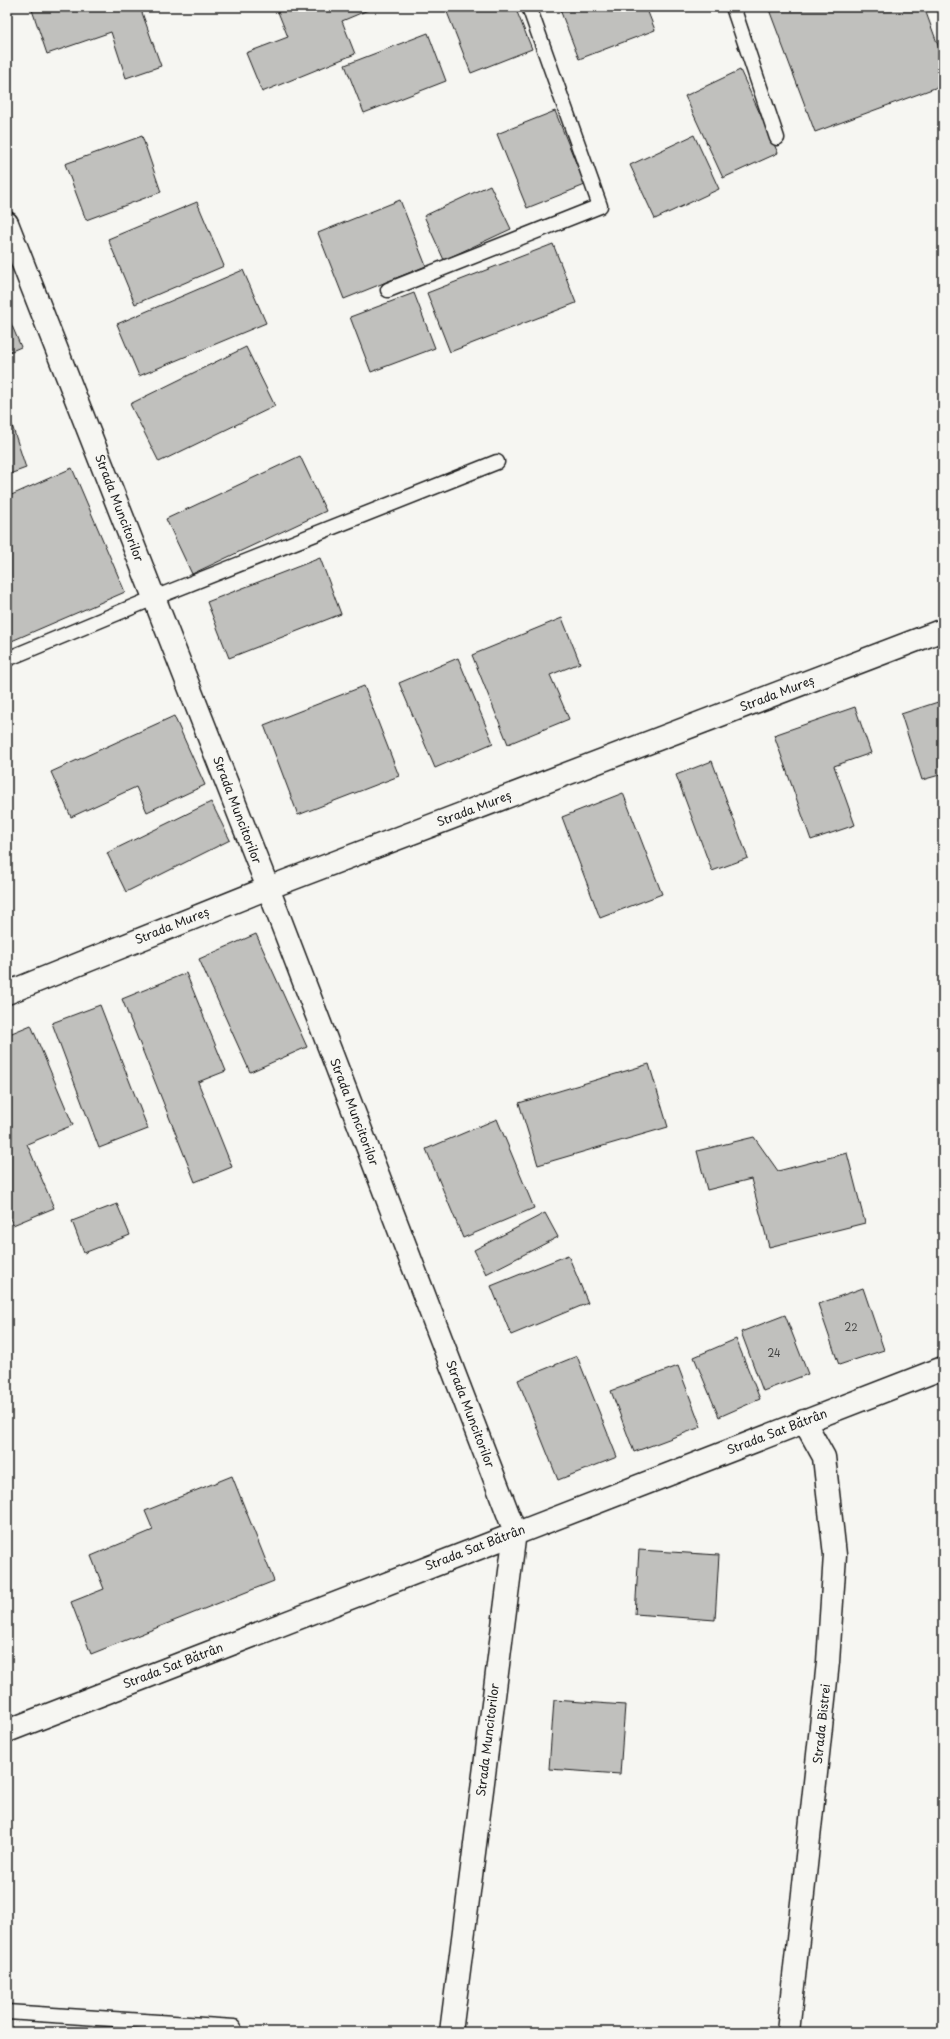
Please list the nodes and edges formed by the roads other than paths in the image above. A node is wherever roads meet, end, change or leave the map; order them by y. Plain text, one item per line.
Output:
1 (529, 7) edge
2 (733, 7) edge
3 (777, 138) dead end
4 (7, 223) edge
5 (388, 290) dead end
6 (497, 462) dead end
7 (154, 598) junction
8 (943, 630) edge
9 (7, 658) edge
10 (268, 888) junction
11 (7, 993) edge
12 (943, 1368) edge
13 (804, 1421) junction
14 (515, 1532) junction
15 (7, 1730) edge
16 (7, 2012) edge
17 (234, 2027) dead end
18 (451, 2032) edge
19 (788, 2032) edge

1 - 5 lane
2 - 3 lane
4 - 7 street, Strada Muncitorilor
6 - 7 lane
7 - 9 lane
7 - 10 street, Strada Muncitorilor
8 - 10 street, Strada Mureș
10 - 11 street, Strada Mureș
10 - 14 street, Strada Muncitorilor
12 - 13 street, Strada Sat Bătrân
13 - 14 street, Strada Sat Bătrân
13 - 19 street, Strada Bistrei
14 - 15 street, Strada Sat Bătrân
14 - 18 street, Strada Muncitorilor
16 - 17 lane

